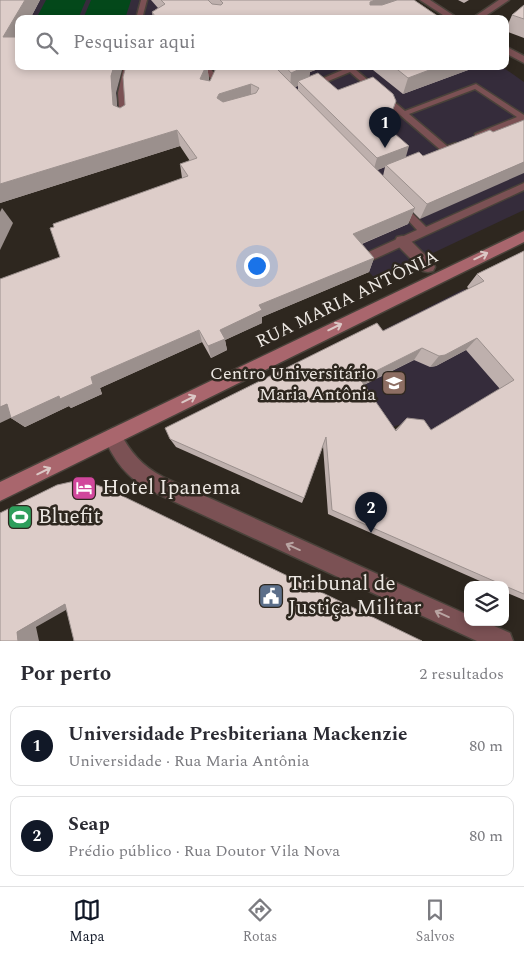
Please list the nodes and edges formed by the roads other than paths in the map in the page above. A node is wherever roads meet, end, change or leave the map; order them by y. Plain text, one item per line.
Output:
1 (144, 0) edge
2 (505, 0) edge
3 (423, 2) edge
4 (140, 15) edge
5 (447, 15) edge
6 (481, 15) edge
7 (509, 51) edge
8 (524, 60) edge
9 (127, 70) edge
10 (207, 70) edge
11 (350, 70) edge
12 (357, 70) edge
13 (306, 87) edge
14 (208, 94) edge
15 (402, 114) junction
16 (523, 117) edge
17 (124, 121) edge
18 (446, 150) junction
19 (436, 153) edge
20 (524, 186) edge
21 (391, 198) edge
22 (424, 231) junction
23 (524, 236) edge
24 (402, 241) junction
25 (366, 258) edge
26 (428, 267) dead end
27 (113, 437) junction
28 (0, 492) edge
29 (502, 641) edge

1 - 4 lane
2 - 6 street
3 - 5 street
7 - 8 street
9 - 17 lane
10 - 14 lane
11 - 13 lane
12 - 15 lane
15 - 16 lane
15 - 18 lane
16 - 18 lane
18 - 19 lane
20 - 22 lane
21 - 22 lane
22 - 24 lane
27 -> 23 street, RUA MARIA ANTÔNIA
24 - 25 lane
24 - 26 street
28 -> 27 street, RUA MARIA ANTÔNIA
29 -> 27 street

